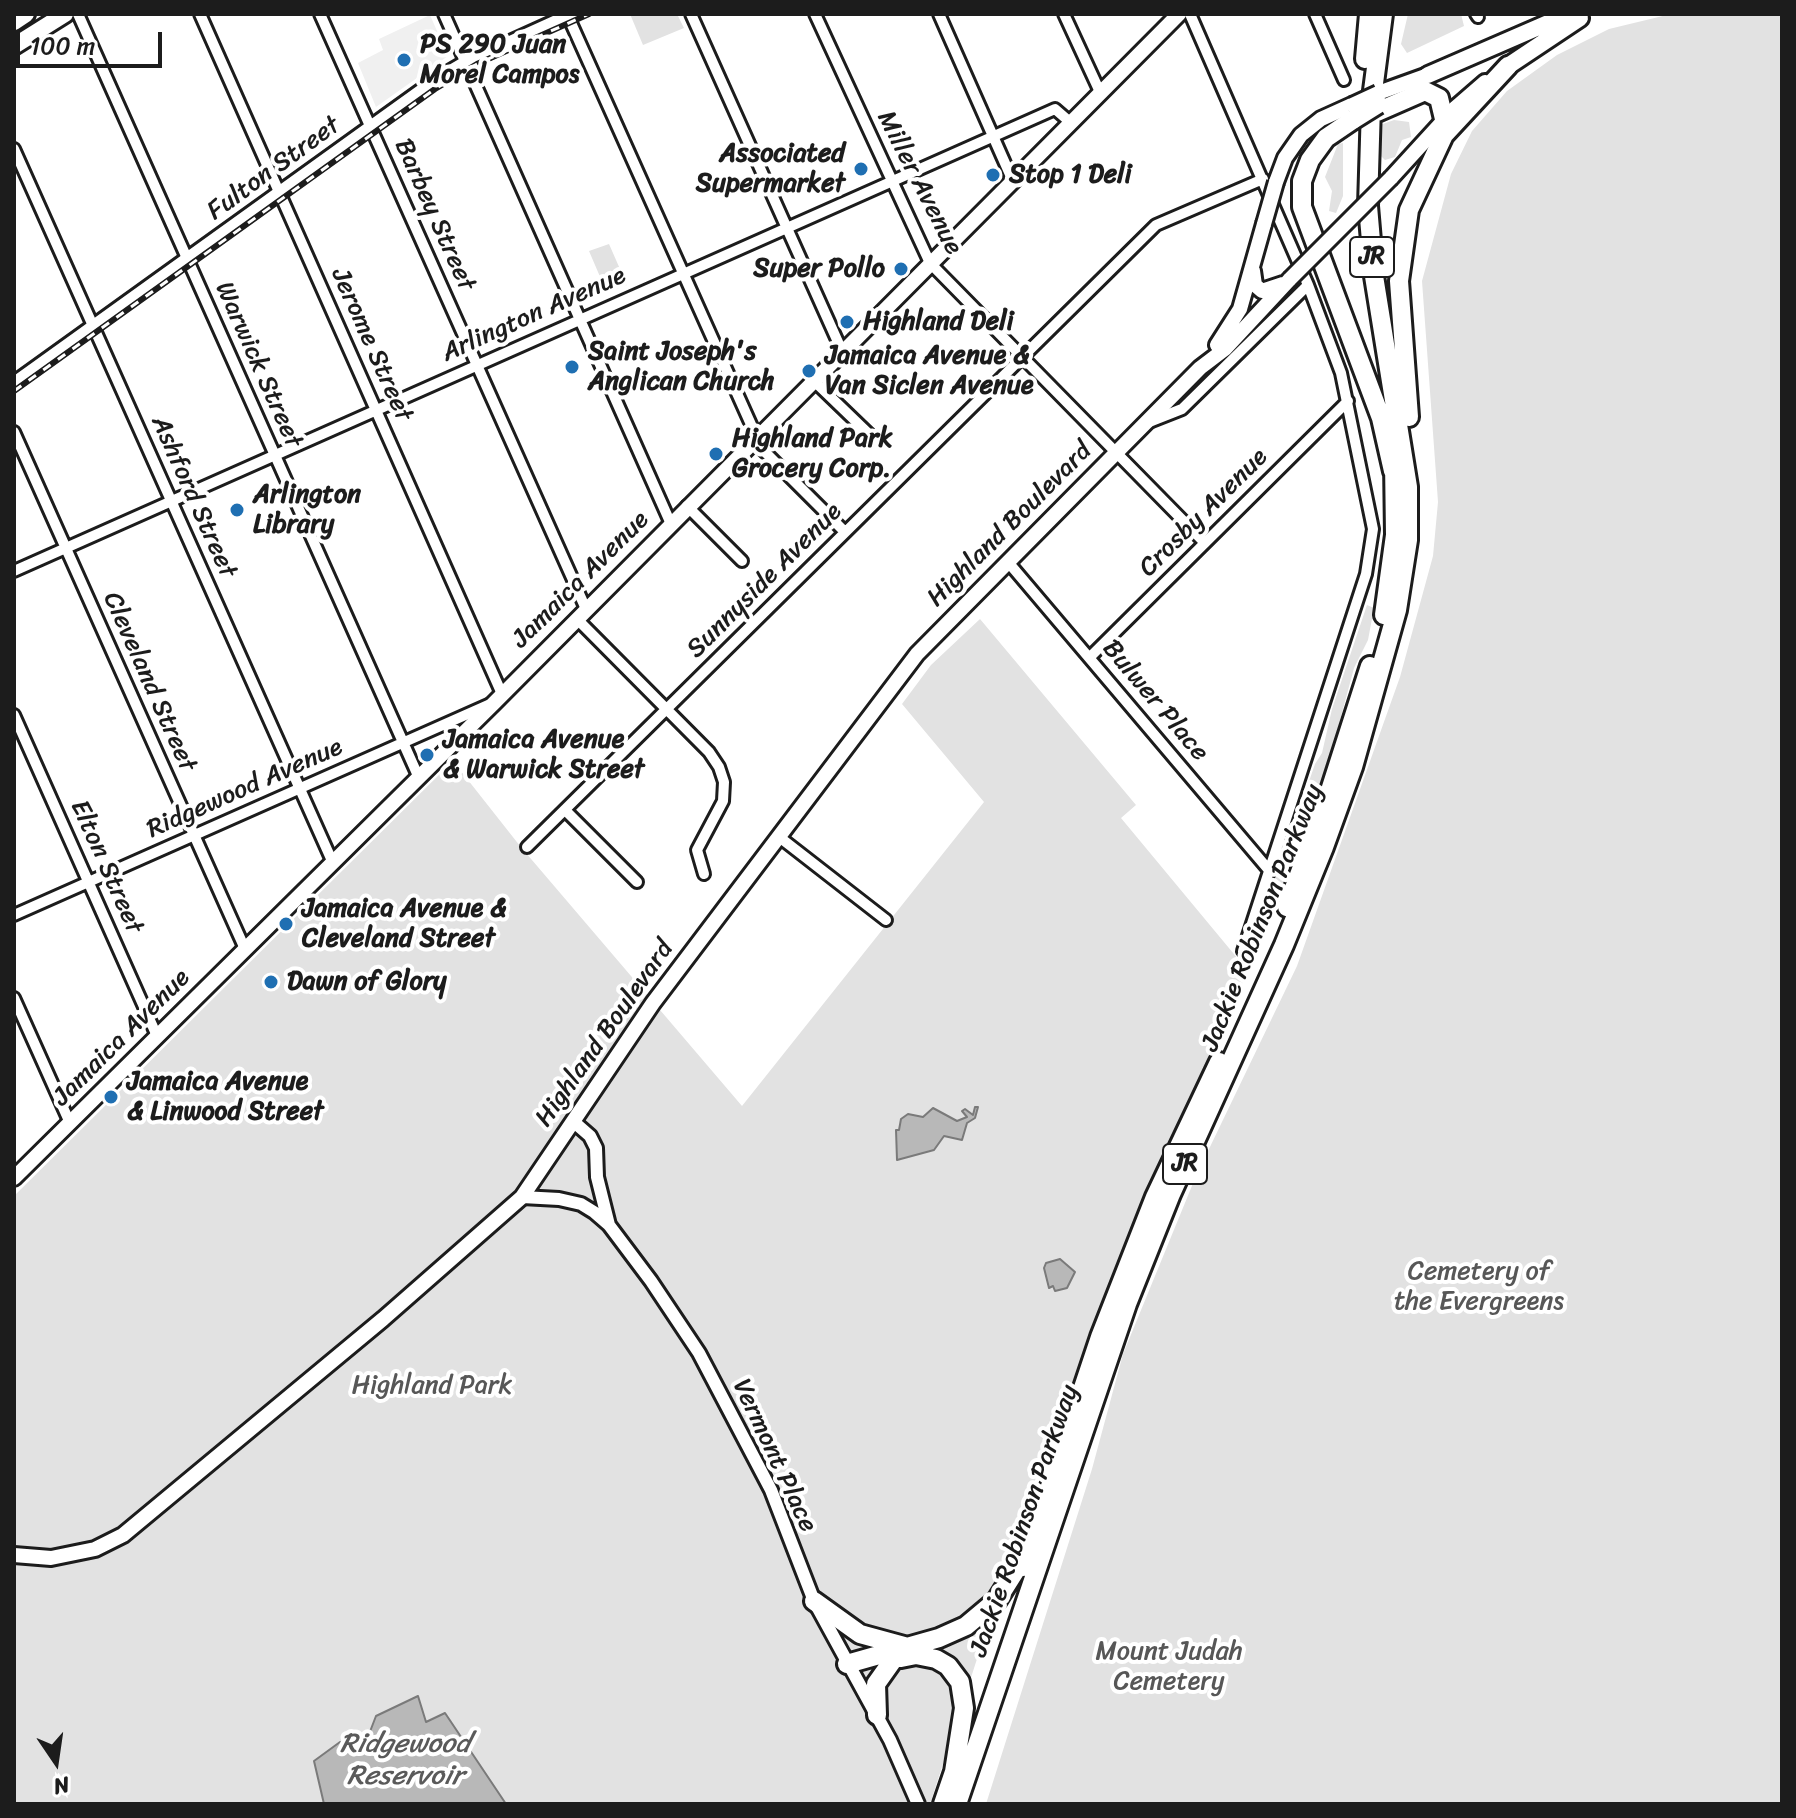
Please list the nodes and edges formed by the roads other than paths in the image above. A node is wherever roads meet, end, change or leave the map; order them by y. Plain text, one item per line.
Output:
1 (26, 14) edge
2 (65, 14) edge
3 (78, 14) edge
4 (200, 14) edge
5 (320, 14) edge
6 (444, 14) edge
7 (691, 14) edge
8 (815, 14) edge
9 (939, 14) edge
10 (1064, 14) edge
11 (1179, 14) edge
12 (1190, 14) edge
13 (1315, 14) edge
14 (1369, 14) edge
15 (1383, 14) edge
16 (1579, 14) edge
17 (1586, 14) edge
18 (569, 15) edge
19 (14, 22) edge
20 (14, 46) edge
21 (466, 62) junction
22 (1508, 66) junction
23 (1428, 75) joint
24 (1344, 80) dead end
25 (1100, 92) junction
26 (1401, 93) junction
27 (1342, 119) junction
28 (1444, 119) junction
29 (1070, 122) junction
30 (371, 126) junction
31 (994, 135) junction
32 (14, 149) edge
33 (1012, 179) junction
34 (1270, 180) junction
35 (890, 181) junction
36 (279, 192) junction
37 (786, 227) junction
38 (1257, 250) junction
39 (187, 258) junction
40 (930, 263) junction
41 (683, 272) junction
42 (1289, 280) junction
43 (1308, 285) junction
44 (580, 318) junction
45 (93, 326) junction
46 (842, 351) junction
47 (1021, 358) junction
48 (476, 365) junction
49 (1200, 368) junction
50 (813, 380) junction
51 (14, 383) edge
52 (1348, 401) junction
53 (375, 409) junction
54 (1147, 423) junction
55 (14, 432) edge
56 (869, 434) dead end
57 (756, 437) junction
58 (1115, 453) junction
59 (274, 455) junction
60 (1402, 484) junction
61 (171, 501) junction
62 (687, 506) junction
63 (671, 524) junction
64 (845, 532) junction
65 (1205, 543) junction
66 (66, 548) junction
67 (742, 561) dead end
68 (1008, 562) junction
69 (14, 571) edge
70 (582, 614) junction
71 (1090, 657) junction
72 (498, 698) junction
73 (666, 709) junction
74 (14, 715) edge
75 (403, 742) junction
76 (419, 778) junction
77 (299, 788) junction
78 (565, 810) junction
79 (194, 835) junction
80 (778, 836) junction
81 (527, 847) dead end
82 (333, 863) junction
83 (1268, 869) junction
84 (704, 874) dead end
85 (88, 882) junction
86 (637, 882) dead end
87 (14, 915) edge
88 (886, 920) dead end
89 (245, 949) junction
90 (1243, 951) dead end
91 (14, 998) edge
92 (157, 1036) junction
93 (574, 1122) junction
94 (70, 1123) junction
95 (14, 1178) edge
96 (522, 1197) junction
97 (609, 1225) junction
98 (1030, 1548) junction
99 (14, 1555) edge
100 (814, 1601) junction
101 (900, 1653) junction
102 (850, 1668) junction
103 (877, 1715) junction
104 (954, 1772) junction
105 (918, 1804) edge
106 (943, 1804) edge
107 (957, 1804) edge

1 - 19 main road
2 - 20 main road
3 - 39 street, Warwick Street
4 - 36 street, Jerome Street
5 - 30 street, Barbey Street
6 - 21 street
7 - 37 street
8 - 35 street, Miller Avenue
9 - 31 street
10 - 25 street
11 - 25 main road, Jamaica Avenue
12 - 34 street, Jackie Robinson Parkway
13 - 24 street
14 - 60 highway, Jackie Robinson Parkway / JR
15 - 60 highway, Jackie Robinson Parkway / JR
16 - 23 main road
17 - 22 main road, Highland Boulevard
18 - 21 street, Fulton Street
18 - 41 street
21 - 30 street, Fulton Street
21 - 44 street
22 - 28 main road, Highland Boulevard
22 - 60 highway
23 - 26 highway
25 - 29 main road, Jamaica Avenue
26 - 27 highway, bridge
26 - 28 highway
27 - 34 main road, Highland Boulevard
27 - 60 highway
28 - 42 main road, Highland Boulevard, bridge
29 - 31 street, Arlington Avenue
29 - 33 main road, Jamaica Avenue
30 - 36 street, Fulton Street
30 - 48 street, Barbey Street
31 - 33 street
31 - 35 street, Arlington Avenue
32 - 45 street, Ashford Street
33 - 40 main road, Jamaica Avenue
34 - 38 main road, Highland Boulevard, bridge
34 - 43 street, Jackie Robinson Parkway
34 - 47 street, Sunnyside Avenue
35 - 37 street, Arlington Avenue
35 - 40 street, Miller Avenue
36 - 39 street, Fulton Street
36 - 53 street, Jerome Street
37 - 41 street, Arlington Avenue
37 - 46 street
38 - 42 main road
38 - 49 main road, Highland Boulevard
39 - 45 street, Fulton Street
39 - 59 street, Warwick Street
40 - 46 main road, Jamaica Avenue
40 - 47 street, Miller Avenue
41 - 44 street, Arlington Avenue
41 - 57 street
42 - 49 main road, Highland Boulevard
43 - 52 street, Jackie Robinson Parkway
43 - 54 street, Highland Boulevard
44 - 48 street, Arlington Avenue
44 - 63 street
45 - 51 street, Fulton Street
45 - 61 street, Ashford Street
46 - 50 main road, Jamaica Avenue
47 - 58 street, Miller Avenue
47 - 64 street, Sunnyside Avenue
48 - 53 street, Arlington Avenue
48 - 70 street, Barbey Street
49 - 54 main road, Highland Boulevard
50 - 56 street
50 - 57 main road, Jamaica Avenue
52 - 65 street, Crosby Avenue
52 - 83 street, Jackie Robinson Parkway
53 - 59 street, Arlington Avenue
53 - 72 street, Jerome Street
54 - 58 main road, Highland Boulevard
55 - 66 street, Cleveland Street
57 - 62 main road, Jamaica Avenue
57 - 64 street
58 - 65 street, Miller Avenue
58 - 68 main road, Highland Boulevard
59 - 61 street, Arlington Avenue
59 - 75 street, Warwick Street
60 - 98 highway, Jackie Robinson Parkway / JR
60 - 107 highway, Jackie Robinson Parkway / JR
61 - 66 street, Arlington Avenue
61 - 77 street, Ashford Street
62 - 63 main road, Jamaica Avenue
62 - 67 street
63 - 70 main road, Jamaica Avenue
64 - 73 street, Sunnyside Avenue
65 - 71 street, Crosby Avenue
66 - 69 street, Arlington Avenue
66 - 79 street, Cleveland Street
68 - 71 street, Bulwer Place
68 - 80 main road, Highland Boulevard
70 - 72 main road, Jamaica Avenue
70 - 73 street, Barbey Street
71 - 83 street, Bulwer Place
72 - 75 street, Ridgewood Avenue
72 - 76 main road, Jamaica Avenue
73 - 78 street, Sunnyside Avenue
73 - 84 street, Barbey Street
74 - 85 street, Elton Street
75 - 76 street, Warwick Street
75 - 77 street, Ridgewood Avenue
76 - 82 main road, Jamaica Avenue
77 - 79 street, Ridgewood Avenue
77 - 82 street, Ashford Street
78 - 81 street, Sunnyside Avenue
78 - 86 street
79 - 85 street, Ridgewood Avenue
79 - 89 street, Cleveland Street
80 - 88 street
80 - 93 main road, Highland Boulevard
82 - 89 main road, Jamaica Avenue
83 - 90 street, Jackie Robinson Parkway
85 - 87 street, Ridgewood Avenue
85 - 92 street, Elton Street
89 - 92 main road, Jamaica Avenue
91 - 94 street
92 - 94 main road, Jamaica Avenue
93 - 96 main road, Highland Boulevard
93 - 97 street
94 - 95 main road, Jamaica Avenue
96 - 97 street, Vermont Place
96 - 99 main road, Highland Boulevard
97 - 100 street, Vermont Place
98 - 101 highway
98 - 104 highway, Jackie Robinson Parkway / JR
100 - 101 highway
100 - 102 street, Vermont Place
101 - 102 highway
101 - 103 highway
101 - 104 highway
102 - 103 street, Vermont Place
103 - 105 street, Vermont Place
104 - 106 highway, Jackie Robinson Parkway / JR

